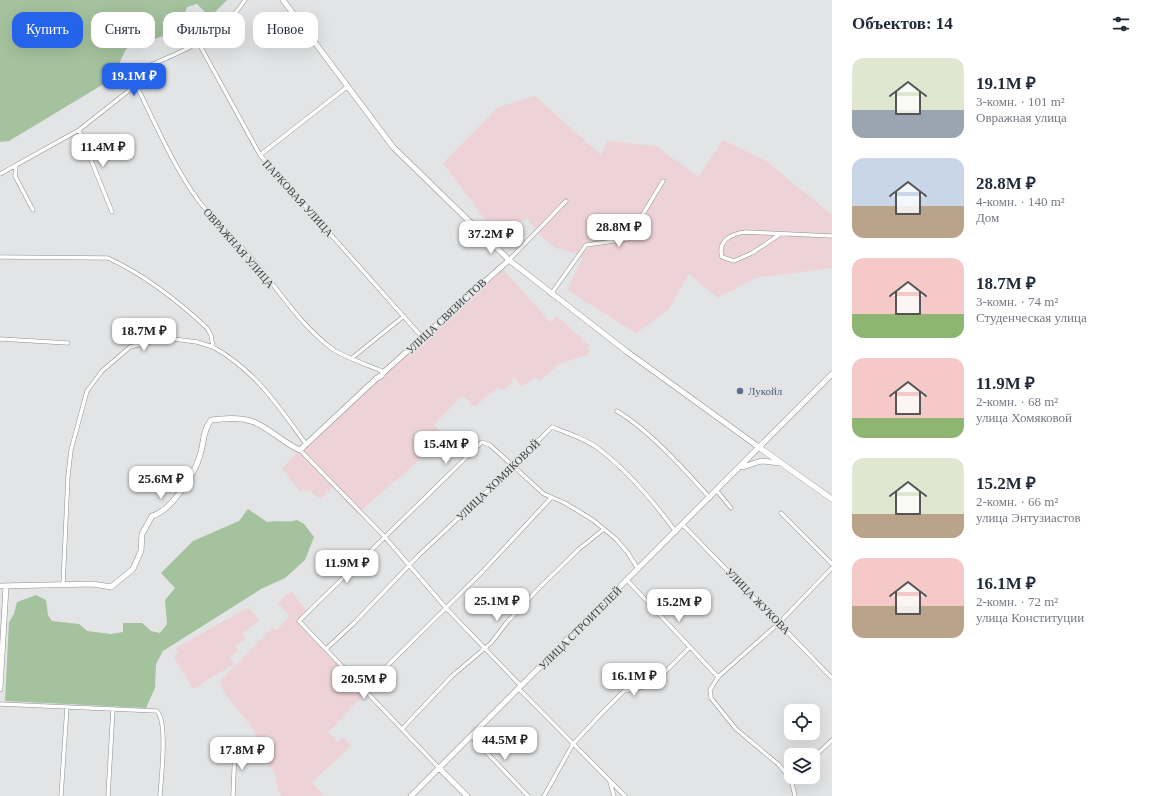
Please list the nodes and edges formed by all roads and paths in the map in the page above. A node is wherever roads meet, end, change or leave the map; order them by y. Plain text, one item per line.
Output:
1 (245, 0) edge
2 (283, 0) edge
3 (235, 12) edge
4 (187, 48) edge
5 (201, 48) edge
6 (136, 85) junction
7 (346, 87) junction
8 (79, 130) junction
9 (260, 155) junction
10 (16, 166) junction
11 (0, 174) edge
12 (663, 181) dead end
13 (566, 201) dead end
14 (33, 210) dead end
15 (112, 212) dead end
16 (779, 235) junction
17 (832, 236) edge
18 (0, 257) edge
19 (508, 260) junction
20 (551, 294) junction
21 (404, 316) junction
22 (422, 336) junction
23 (0, 339) edge
24 (68, 343) dead end
25 (213, 348) junction
26 (352, 358) junction
27 (384, 372) junction
28 (832, 374) edge
29 (617, 411) dead end
30 (306, 444) junction
31 (760, 448) junction
32 (300, 450) junction
33 (782, 463) junction
34 (512, 466) junction
35 (737, 471) junction
36 (717, 491) junction
37 (551, 498) junction
38 (710, 498) junction
39 (832, 499) edge
40 (731, 508) dead end
41 (781, 513) dead end
42 (683, 525) junction
43 (604, 529) junction
44 (676, 532) junction
45 (384, 536) junction
46 (832, 564) edge
47 (408, 566) junction
48 (832, 568) edge
49 (638, 570) junction
50 (628, 580) junction
51 (63, 584) junction
52 (3, 586) edge
53 (446, 608) junction
54 (779, 623) junction
55 (690, 647) junction
56 (326, 648) junction
57 (485, 648) junction
58 (718, 677) junction
59 (832, 678) edge
60 (520, 687) junction
61 (0, 688) edge
62 (364, 689) junction
63 (0, 704) edge
64 (67, 707) junction
65 (113, 709) junction
66 (402, 729) junction
67 (471, 736) junction
68 (832, 740) edge
69 (573, 744) junction
70 (235, 746) dead end
71 (820, 751) edge
72 (439, 768) junction
73 (784, 770) edge
74 (610, 781) junction
75 (794, 784) edge
76 (61, 796) edge
77 (108, 796) edge
78 (160, 796) edge
79 (234, 796) edge
80 (411, 796) edge
81 (467, 796) edge
82 (528, 796) edge
83 (544, 796) edge
84 (614, 796) edge
85 (625, 796) edge
86 (795, 796) edge

1 - 3 street
2 - 7 main road
4 - 6 street
5 - 9 street, ПАРКОВАЯ УЛИЦА
6 - 8 street
6 - 26 street, ОВРАЖНАЯ УЛИЦА
7 - 9 street
7 - 19 main road
8 - 10 street
8 - 15 street
9 - 21 street, ПАРКОВАЯ УЛИЦА
10 - 11 street
10 - 14 street
12 - 20 street
13 - 19 street
16 - 16 street
16 - 17 street
18 - 25 street
19 - 20 main road
19 - 22 main road, УЛИЦА СВЯЗИСТОВ
20 - 31 main road
21 - 22 street, ПАРКОВАЯ УЛИЦА
21 - 26 street
22 - 27 main road, УЛИЦА СВЯЗИСТОВ
23 - 24 street
25 - 30 street
25 - 51 street
26 - 27 street, ОВРАЖНАЯ УЛИЦА
27 - 30 main road, УЛИЦА СВЯЗИСТОВ
28 - 31 main road, УЛИЦА СТРОИТЕЛЕЙ
29 - 38 street
30 - 32 main road, УЛИЦА СВЯЗИСТОВ
31 - 33 main road
31 - 35 main road, УЛИЦА СТРОИТЕЛЕЙ
32 - 45 street
32 - 51 main road
33 - 35 main road
33 - 39 main road
34 - 37 street
34 - 44 street, УЛИЦА ХОМЯКОВОЙ
34 - 45 street
34 - 47 street, УЛИЦА ХОМЯКОВОЙ
35 - 36 main road, УЛИЦА СТРОИТЕЛЕЙ
36 - 38 main road, УЛИЦА СТРОИТЕЛЕЙ
36 - 40 street
37 - 43 street
37 - 53 street
38 - 42 main road, УЛИЦА СТРОИТЕЛЕЙ
41 - 46 street
42 - 44 main road, УЛИЦА СТРОИТЕЛЕЙ
42 - 54 street, УЛИЦА ЖУКОВА
43 - 49 street
43 - 57 street
44 - 49 main road, УЛИЦА СТРОИТЕЛЕЙ
45 - 47 street
45 - 56 street
47 - 53 street
47 - 56 street, УЛИЦА ХОМЯКОВОЙ
48 - 54 street
49 - 50 main road, УЛИЦА СТРОИТЕЛЕЙ
50 - 55 street
50 - 60 main road, УЛИЦА СТРОИТЕЛЕЙ
51 - 52 main road
52 - 61 main road
53 - 57 street
53 - 62 street
54 - 58 street
54 - 59 street, УЛИЦА ЖУКОВА
55 - 58 street
55 - 69 street
56 - 62 street
57 - 60 street
57 - 66 street
58 - 73 street
60 - 67 main road, УЛИЦА СТРОИТЕЛЕЙ
60 - 69 street
62 - 66 street
63 - 64 street
64 - 65 street
64 - 76 street
65 - 77 street
65 - 78 street
66 - 72 street
67 - 72 main road, УЛИЦА СТРОИТЕЛЕЙ
67 - 82 street
68 - 71 street
69 - 74 street
69 - 83 street
70 - 79 street
72 - 80 main road, УЛИЦА СТРОИТЕЛЕЙ
72 - 81 main road
74 - 84 street
74 - 85 street
75 - 86 street

